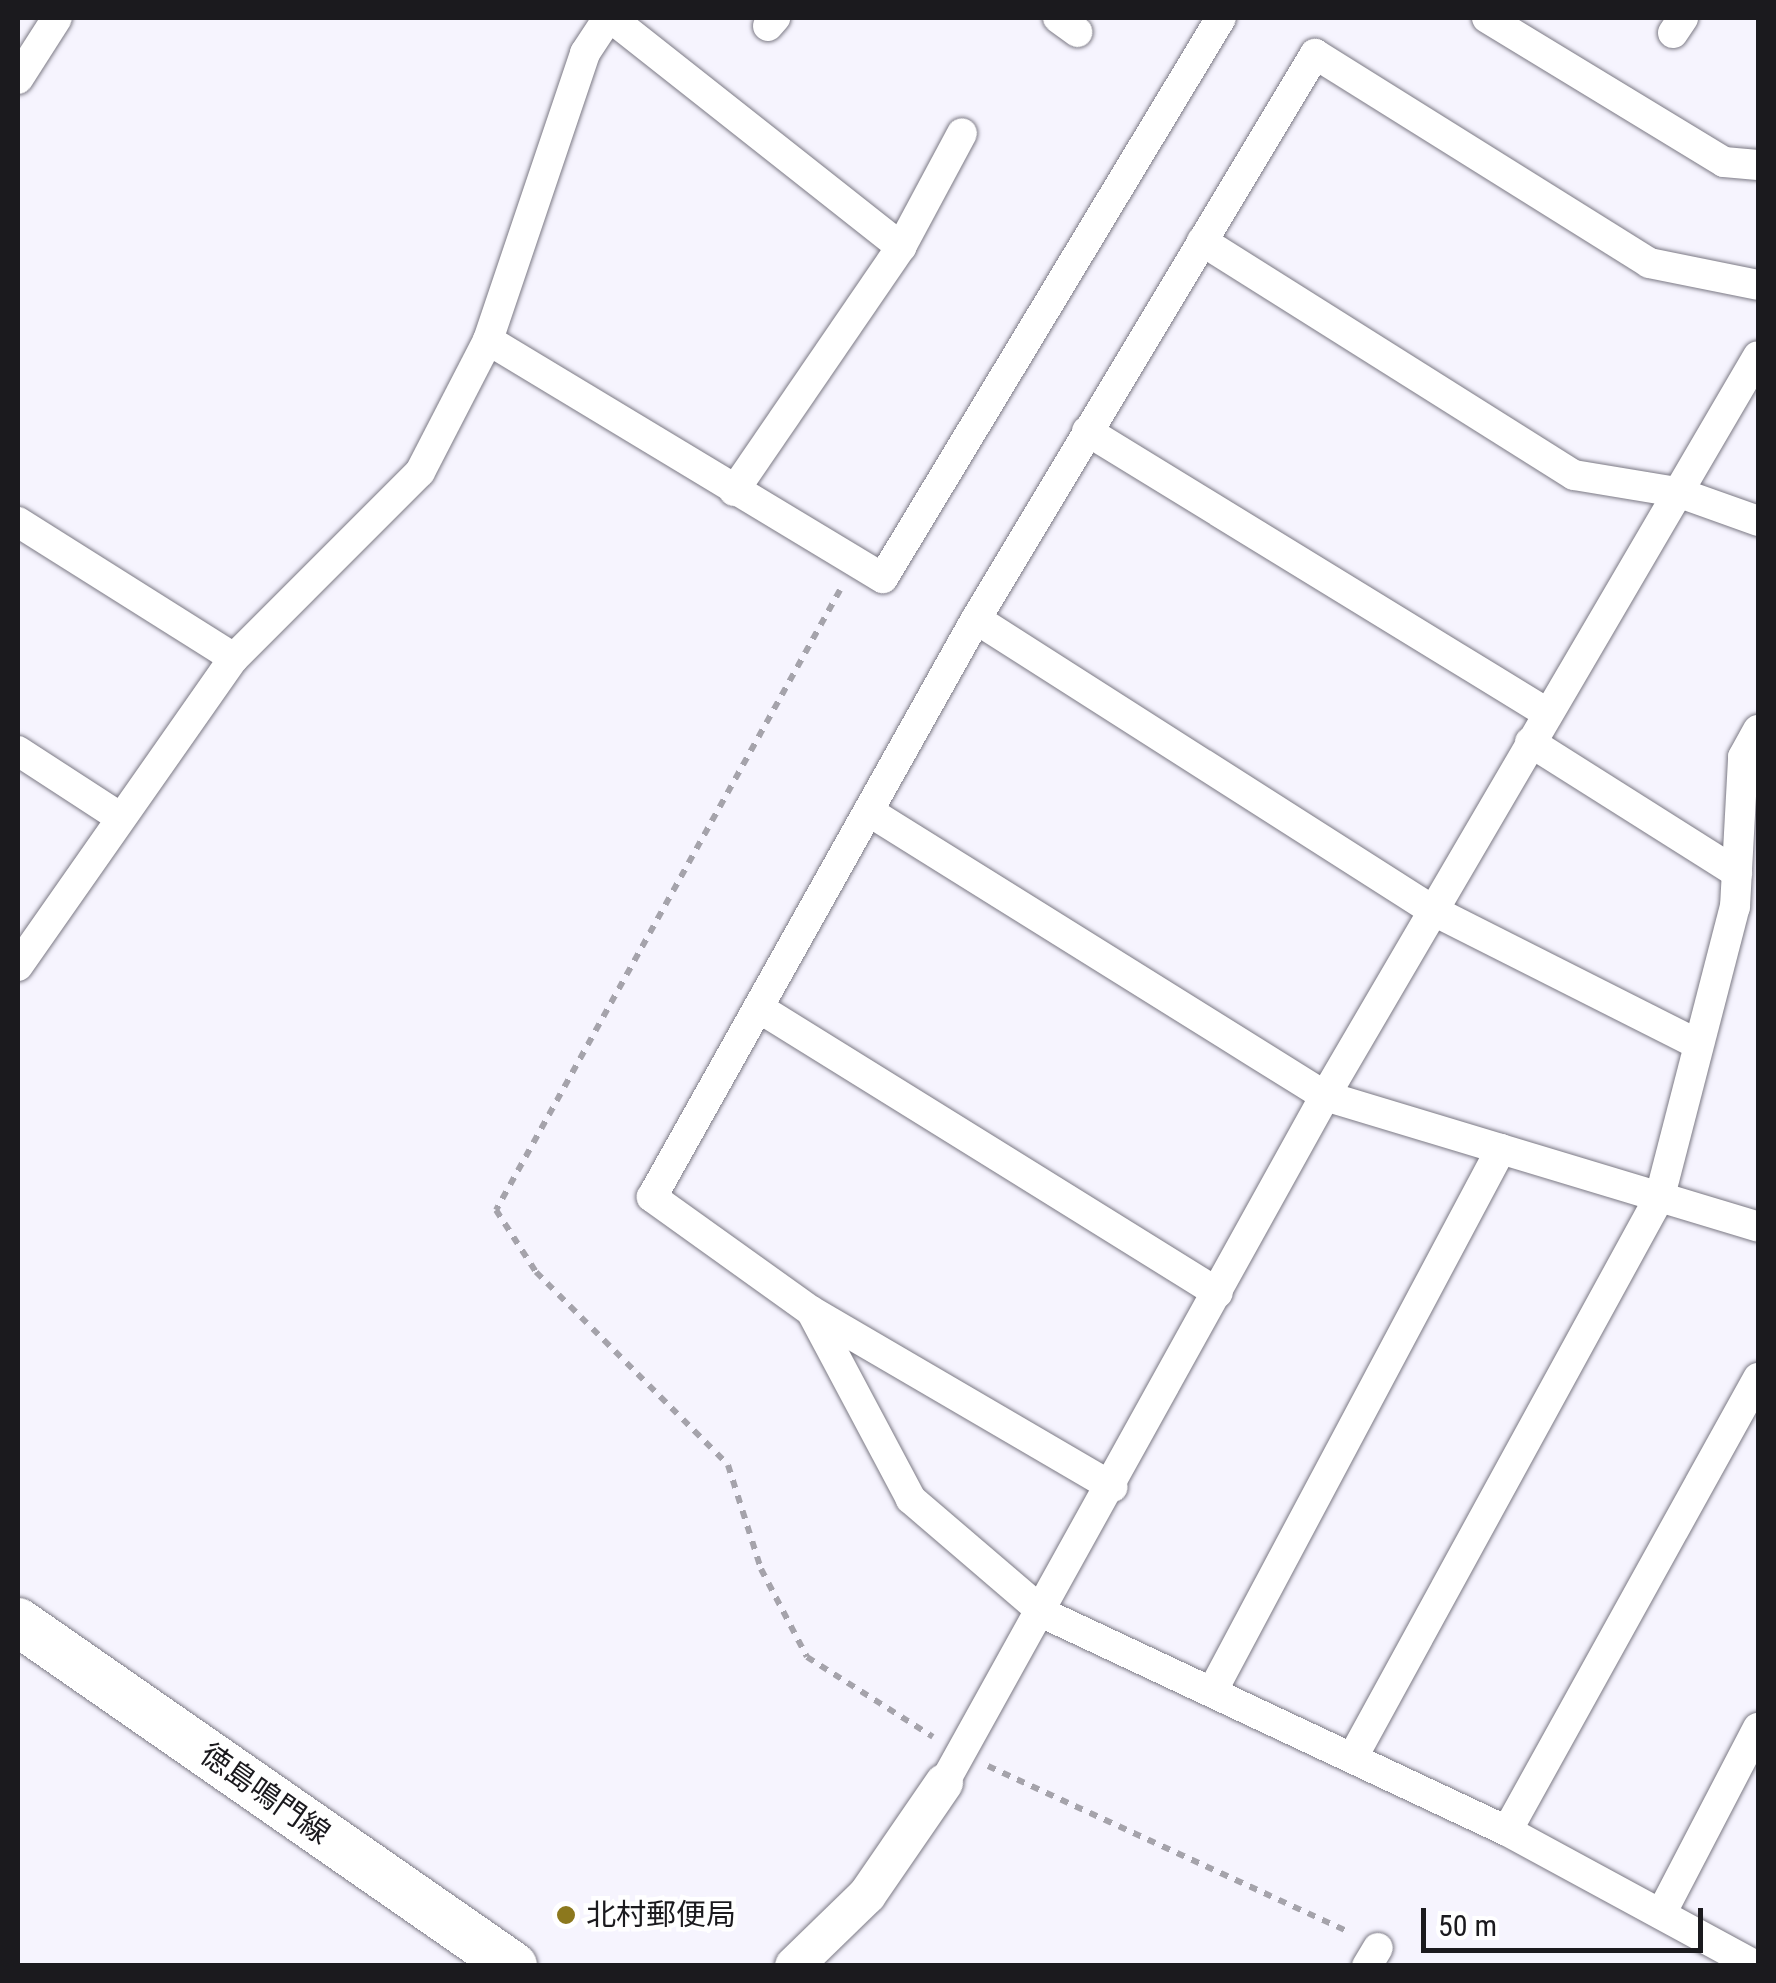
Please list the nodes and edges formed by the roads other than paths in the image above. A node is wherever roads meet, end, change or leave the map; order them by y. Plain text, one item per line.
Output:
1 (57, 18) edge
2 (610, 18) edge
3 (1221, 18) edge
4 (1487, 18) edge
5 (18, 78) edge
6 (962, 133) dead end
7 (1758, 164) edge
8 (1202, 241) junction
9 (901, 248) junction
10 (1758, 285) edge
11 (488, 340) junction
12 (1758, 356) edge
13 (1087, 432) junction
14 (734, 492) junction
15 (1676, 492) junction
16 (1758, 521) edge
17 (18, 522) edge
18 (976, 620) junction
19 (234, 658) junction
20 (1547, 713) junction
21 (1758, 730) edge
22 (1530, 742) junction
23 (18, 751) edge
24 (873, 814) junction
25 (118, 816) junction
26 (1737, 873) junction
27 (1432, 910) junction
28 (18, 966) edge
29 (759, 1008) junction
30 (1697, 1044) junction
31 (1324, 1096) junction
32 (1501, 1149) junction
33 (1660, 1196) junction
34 (1758, 1227) edge
35 (1218, 1293) junction
36 (811, 1311) junction
37 (1758, 1378) edge
38 (1114, 1486) junction
39 (1044, 1614) junction
40 (18, 1622) edge
41 (1213, 1690) junction
42 (1758, 1728) edge
43 (1354, 1755) junction
44 (944, 1783) joint
45 (1508, 1831) junction
46 (1661, 1914) junction
47 (513, 1966) edge
48 (794, 1966) edge
49 (1756, 1966) edge

1 - 5 street
2 - 9 street
2 - 11 street
3 - 14 street
4 - 7 street
6 - 9 street
8 - 10 street
8 - 13 street
8 - 15 street
9 - 14 street
11 - 14 street
11 - 19 street
12 - 15 street
13 - 18 street
13 - 20 street
15 - 16 street
15 - 20 street
17 - 19 street
18 - 24 street
18 - 27 street
19 - 25 street
20 - 22 street
21 - 26 street
22 - 26 street
22 - 27 street
23 - 25 street
24 - 29 street
24 - 31 street
25 - 28 street
26 - 30 street
27 - 30 street
27 - 31 street
29 - 35 street
29 - 36 street
30 - 33 street
31 - 32 street
31 - 35 street
32 - 33 street
32 - 41 street
33 - 34 street
33 - 43 street
35 - 38 street
36 - 38 street
36 - 39 street
37 - 45 street
38 - 39 street
39 - 41 street
39 - 44 street
40 - 47 main road, 徳島鳴門線
41 - 43 street
42 - 46 street
43 - 45 street
44 - 48 street
45 - 46 street
46 - 49 street

